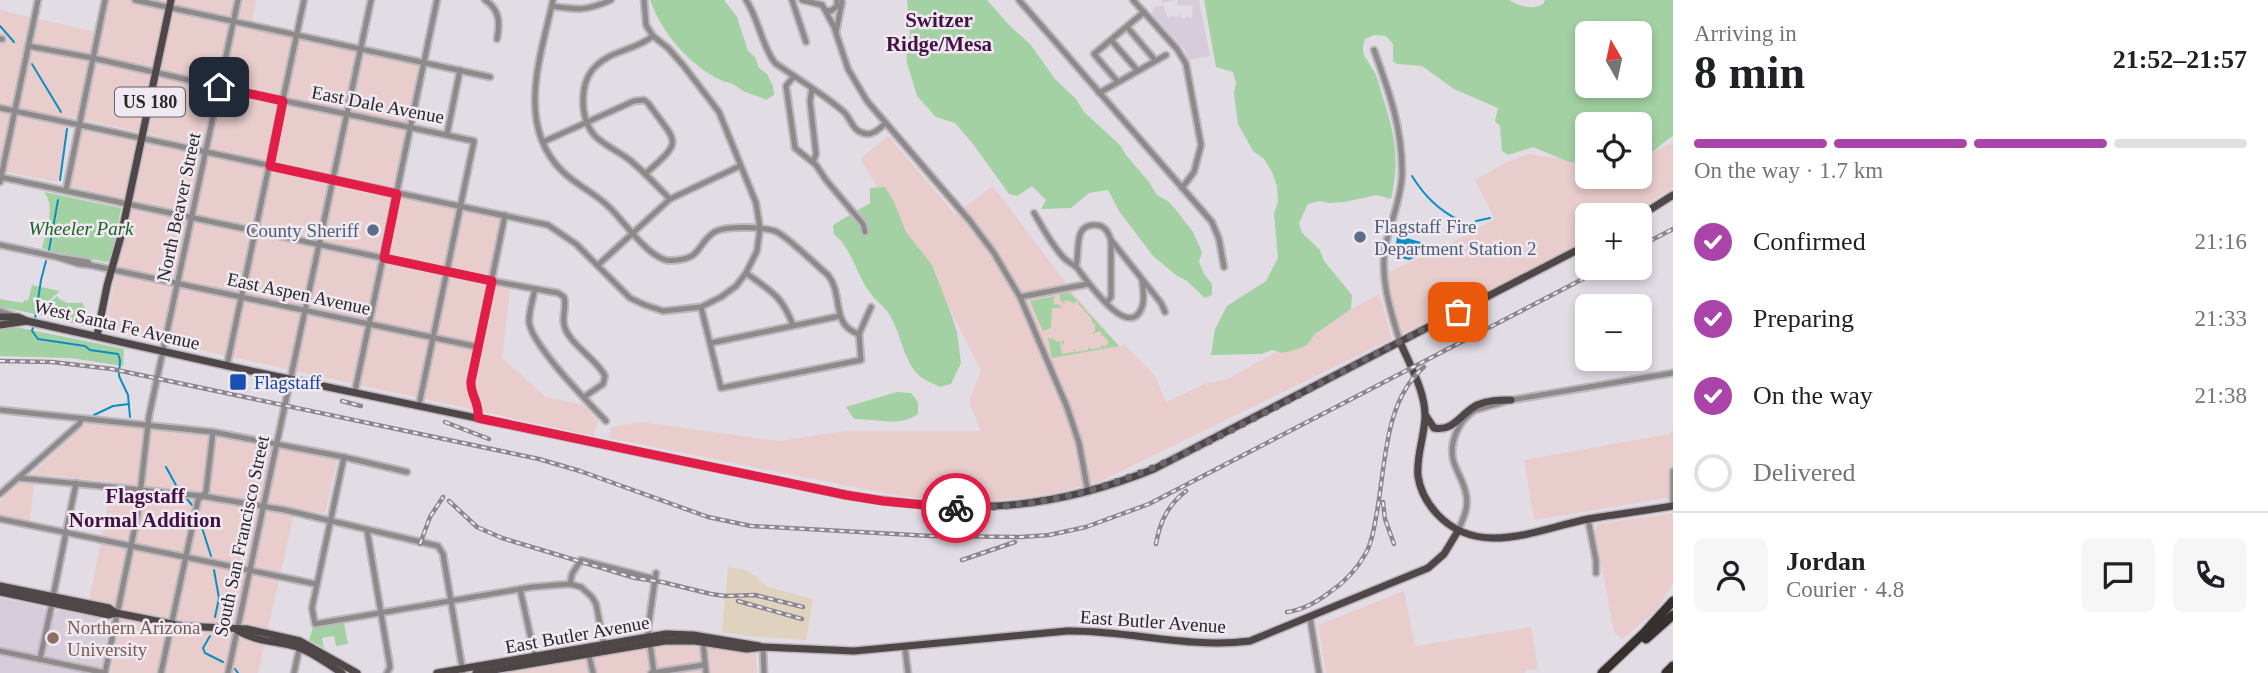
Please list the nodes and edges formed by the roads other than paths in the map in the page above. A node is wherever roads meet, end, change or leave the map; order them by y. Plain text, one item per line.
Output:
1 (38, 0) edge
2 (104, 0) edge
3 (135, 0) edge
4 (238, 0) edge
5 (304, 0) edge
6 (371, 0) edge
7 (437, 0) edge
8 (485, 0) edge
9 (611, 0) edge
10 (644, 0) edge
11 (746, 0) edge
12 (792, 0) edge
13 (802, 0) edge
14 (1020, 0) edge
15 (1133, 0) edge
16 (553, 3) edge
17 (170, 4) edge
18 (839, 4) edge
19 (823, 5) edge
20 (1144, 12) junction
21 (233, 21) junction
22 (1127, 27) junction
23 (835, 30) junction
24 (297, 35) junction
25 (653, 36) junction
26 (496, 39) dead end
27 (1111, 40) junction
28 (806, 42) dead end
29 (28, 46) junction
30 (360, 48) junction
31 (1374, 50) dead end
32 (1166, 55) dead end
33 (93, 58) junction
34 (1155, 60) junction
35 (424, 62) junction
36 (460, 70) junction
37 (1137, 70) junction
38 (156, 73) junction
39 (794, 76) junction
40 (490, 77) dead end
41 (1117, 81) junction
42 (219, 87) junction
43 (812, 89) junction
44 (1098, 93) junction
45 (283, 101) junction
46 (0, 108) edge
47 (14, 111) junction
48 (346, 114) junction
49 (587, 122) junction
50 (886, 123) junction
51 (79, 124) junction
52 (410, 126) junction
53 (447, 134) junction
54 (142, 139) junction
55 (543, 142) junction
56 (205, 152) junction
57 (813, 162) junction
58 (270, 166) junction
59 (740, 166) junction
60 (645, 174) junction
61 (0, 179) edge
62 (333, 180) junction
63 (1182, 188) junction
64 (66, 190) junction
65 (397, 194) junction
66 (1673, 195) edge
67 (670, 199) junction
68 (128, 204) junction
69 (460, 207) junction
70 (1652, 208) edge
71 (1034, 213) dead end
72 (505, 215) junction
73 (192, 217) junction
74 (760, 228) junction
75 (256, 231) junction
76 (633, 232) junction
77 (865, 232) dead end
78 (1111, 240) junction
79 (320, 244) junction
80 (0, 245) edge
81 (1575, 251) edge
82 (384, 258) junction
83 (598, 265) junction
84 (1076, 266) junction
85 (1224, 267) dead end
86 (113, 270) junction
87 (446, 271) junction
88 (746, 273) junction
89 (1142, 280) junction
90 (492, 281) junction
91 (178, 284) junction
92 (1088, 284) junction
93 (535, 289) junction
94 (242, 297) junction
95 (1020, 297) junction
96 (1107, 303) junction
97 (701, 307) junction
98 (871, 307) dead end
99 (0, 311) edge
100 (306, 311) junction
101 (1165, 312) dead end
102 (840, 316) junction
103 (0, 317) edge
104 (18, 317) junction
105 (27, 321) junction
106 (369, 324) junction
107 (0, 325) edge
108 (793, 325) junction
109 (859, 334) junction
110 (97, 336) junction
111 (433, 338) junction
112 (711, 342) junction
113 (1400, 342) junction
114 (478, 347) junction
115 (163, 351) junction
116 (228, 365) junction
117 (1673, 373) edge
118 (291, 379) junction
119 (355, 391) junction
120 (584, 397) junction
121 (1510, 400) junction
122 (419, 405) junction
123 (0, 410) edge
124 (1425, 415) junction
125 (478, 418) junction
126 (82, 419) junction
127 (606, 421) dead end
128 (148, 425) junction
129 (213, 432) junction
130 (278, 443) junction
131 (344, 457) junction
132 (1673, 471) edge
133 (407, 472) dead end
134 (19, 478) junction
135 (76, 483) junction
136 (141, 489) junction
137 (1088, 492) junction
138 (0, 494) edge
139 (202, 496) junction
140 (264, 506) junction
141 (1673, 506) edge
142 (0, 519) edge
143 (1588, 519) junction
144 (330, 520) junction
145 (367, 530) junction
146 (1458, 531) junction
147 (67, 532) junction
148 (132, 545) junction
149 (186, 556) junction
150 (249, 571) junction
151 (1595, 573) dead end
152 (316, 584) junction
153 (570, 584) junction
154 (0, 586) edge
155 (520, 589) junction
156 (0, 592) edge
157 (52, 600) junction
158 (1673, 601) edge
159 (450, 602) junction
160 (116, 613) junction
161 (381, 613) junction
162 (1673, 615) edge
163 (1310, 618) junction
164 (172, 625) junction
165 (237, 630) junction
166 (649, 640) junction
167 (703, 642) junction
168 (300, 644) junction
169 (604, 645) junction
170 (763, 647) junction
171 (905, 648) junction
172 (0, 651) edge
173 (589, 655) junction
174 (40, 659) junction
175 (532, 662) edge
176 (705, 665) junction
177 (1673, 666) edge
178 (388, 670) edge
179 (463, 671) edge
180 (105, 673) edge
181 (161, 673) edge
182 (228, 673) edge
183 (294, 673) edge
184 (342, 673) edge
185 (358, 673) edge
186 (437, 673) edge
187 (476, 673) edge
188 (536, 673) edge
189 (593, 673) edge
190 (653, 673) edge
191 (706, 673) edge
192 (764, 673) edge
193 (908, 673) edge
194 (1319, 673) edge
195 (1602, 673) edge
196 (1609, 673) edge
197 (1666, 673) edge

1 - 29 street
2 - 33 street
3 - 17 street
4 - 21 street, North Beaver Street
5 - 24 street
6 - 30 street, South San Francisco Street
7 - 35 street
8 - 26 street
9 - 16 street
10 - 25 street
11 - 39 street
12 - 28 street
13 - 19 street
14 - 44 street
15 - 20 street
16 - 55 street
17 - 21 street
17 - 38 main road, US 180
18 - 19 street
18 - 23 street
18 - 23 street
19 - 23 street
20 - 22 street
20 - 63 street
21 - 24 street
21 - 42 street, North Beaver Street
22 - 27 street
22 - 34 street
23 - 50 street
24 - 30 street
24 - 45 street
25 - 49 street
25 - 59 street
27 - 37 street
27 - 41 street
29 - 33 street, East Dale Avenue
29 - 47 street
30 - 35 street
30 - 48 street, South San Francisco Street
31 - 113 street
32 - 34 street
33 - 38 street, East Dale Avenue
33 - 51 street
34 - 37 street
35 - 36 street
35 - 52 street
36 - 40 street
36 - 53 street
37 - 41 street
38 - 42 street, East Dale Avenue
38 - 54 main road, US 180
39 - 43 street
39 - 57 street
41 - 44 street
42 - 45 street, East Dale Avenue
42 - 56 street, North Beaver Street
43 - 50 street
43 - 57 street
44 - 63 street
45 - 48 street, East Dale Avenue
45 - 58 street
46 - 47 street
47 - 51 street
47 - 61 street
48 - 52 street, East Dale Avenue
48 - 62 street, South San Francisco Street
49 - 55 street
49 - 60 street
49 - 60 street
50 - 95 street
51 - 54 street
51 - 64 street
52 - 53 street, East Dale Avenue
52 - 65 street
53 - 69 street, East Dale Avenue
54 - 56 street
54 - 68 main road, US 180
55 - 76 street
56 - 58 street
56 - 73 street, North Beaver Street
57 - 77 street
58 - 62 street
58 - 75 street
59 - 67 street
59 - 74 street
60 - 67 street
61 - 64 street
62 - 65 street
62 - 79 street, South San Francisco Street
63 - 85 street
64 - 68 street
65 - 69 street
65 - 82 street
66 - 70 main road
67 - 76 street
68 - 73 street
68 - 86 main road, US 180
69 - 72 street
69 - 87 street
71 - 84 street
72 - 83 street
72 - 90 street
73 - 75 street
73 - 91 street, North Beaver Street
74 - 76 street
74 - 88 street
74 - 102 street
75 - 79 street
75 - 94 street
76 - 83 street
78 - 84 street
78 - 89 street
78 - 96 street
79 - 82 street
79 - 100 street, South San Francisco Street
80 - 86 street, East Aspen Avenue
81 - 113 main road, West Santa Fe Avenue
82 - 87 street
82 - 106 street
83 - 97 street
84 - 92 street
86 - 91 street, East Aspen Avenue
86 - 110 main road, US 180
87 - 90 street
87 - 111 street
88 - 97 street
88 - 108 street
89 - 96 street
89 - 101 street
90 - 93 street
90 - 114 street
91 - 94 street, East Aspen Avenue
91 - 115 street, North Beaver Street
92 - 95 street
92 - 96 street
93 - 120 street
93 - 120 street
94 - 100 street, East Aspen Avenue
94 - 116 street
95 - 137 street
97 - 112 street
98 - 109 street
99 - 104 street, West Santa Fe Avenue
100 - 106 street, East Aspen Avenue
100 - 118 street, South San Francisco Street
102 - 108 street
102 - 109 street
103 - 104 main road
104 - 105 main road, West Santa Fe Avenue
105 - 107 main road
105 - 110 main road, West Santa Fe Avenue
106 - 111 street, East Aspen Avenue
106 - 119 street
108 - 112 street
109 - 112 street
110 - 115 main road, West Santa Fe Avenue
111 - 114 street, East Aspen Avenue
111 - 122 street
113 - 124 main road
113 - 137 main road, West Santa Fe Avenue
114 - 125 street
115 - 116 main road, West Santa Fe Avenue
115 - 128 street, North Beaver Street
116 - 118 main road, West Santa Fe Avenue
117 - 121 street
118 - 119 main road, West Santa Fe Avenue
118 - 130 street, South San Francisco Street
119 - 122 main road, West Santa Fe Avenue
120 - 127 street
121 - 124 main road
121 - 146 street
122 - 125 main road, West Santa Fe Avenue
123 - 126 street
124 - 146 main road
125 - 137 main road, West Santa Fe Avenue
126 - 128 street
126 - 134 street
128 - 129 street
128 - 136 street, North Beaver Street
129 - 130 street
129 - 139 street
130 - 131 street
130 - 140 street, South San Francisco Street
131 - 133 street
131 - 144 street
132 - 141 street
134 - 135 street
134 - 138 street
135 - 136 street
135 - 147 street
136 - 139 street
136 - 148 street, North Beaver Street
139 - 140 street
139 - 149 street
140 - 144 street
140 - 150 street, South San Francisco Street
141 - 143 main road
142 - 147 street
143 - 146 main road
143 - 151 street
144 - 145 street
144 - 152 street
145 - 159 street
145 - 161 street
146 - 163 main road, East Butler Avenue
147 - 148 street
147 - 157 street
148 - 149 street
148 - 160 street, North Beaver Street
149 - 150 street
149 - 164 street
150 - 152 street
150 - 165 street, South San Francisco Street
152 - 161 street
153 - 155 street
153 - 166 street
153 - 169 street
154 - 157 main road
155 - 159 street
155 - 175 street
156 - 157 main road
157 - 160 main road
157 - 160 main road
157 - 174 street
158 - 195 highway
159 - 161 street
159 - 179 street
160 - 164 main road
160 - 180 street, North Beaver Street
161 - 178 street
162 - 196 highway
163 - 171 main road, East Butler Avenue
163 - 194 street
164 - 165 main road
164 - 181 street
165 - 168 main road
165 - 182 street, South San Francisco Street
166 - 167 main road, East Butler Avenue
166 - 169 main road, East Butler Avenue
166 - 170 main road, East Butler Avenue
166 - 173 main road, East Butler Avenue
166 - 190 street
167 - 170 main road, East Butler Avenue
167 - 176 street
168 - 183 street
168 - 184 main road
168 - 185 main road
169 - 175 main road, East Butler Avenue
170 - 171 main road, East Butler Avenue
170 - 192 street
171 - 193 street
172 - 174 street
173 - 175 main road, East Butler Avenue
173 - 189 street
174 - 180 street
175 - 179 main road, East Butler Avenue
175 - 187 main road, East Butler Avenue
175 - 188 main road
176 - 190 street
176 - 191 street
177 - 197 highway
179 - 186 main road, East Butler Avenue

